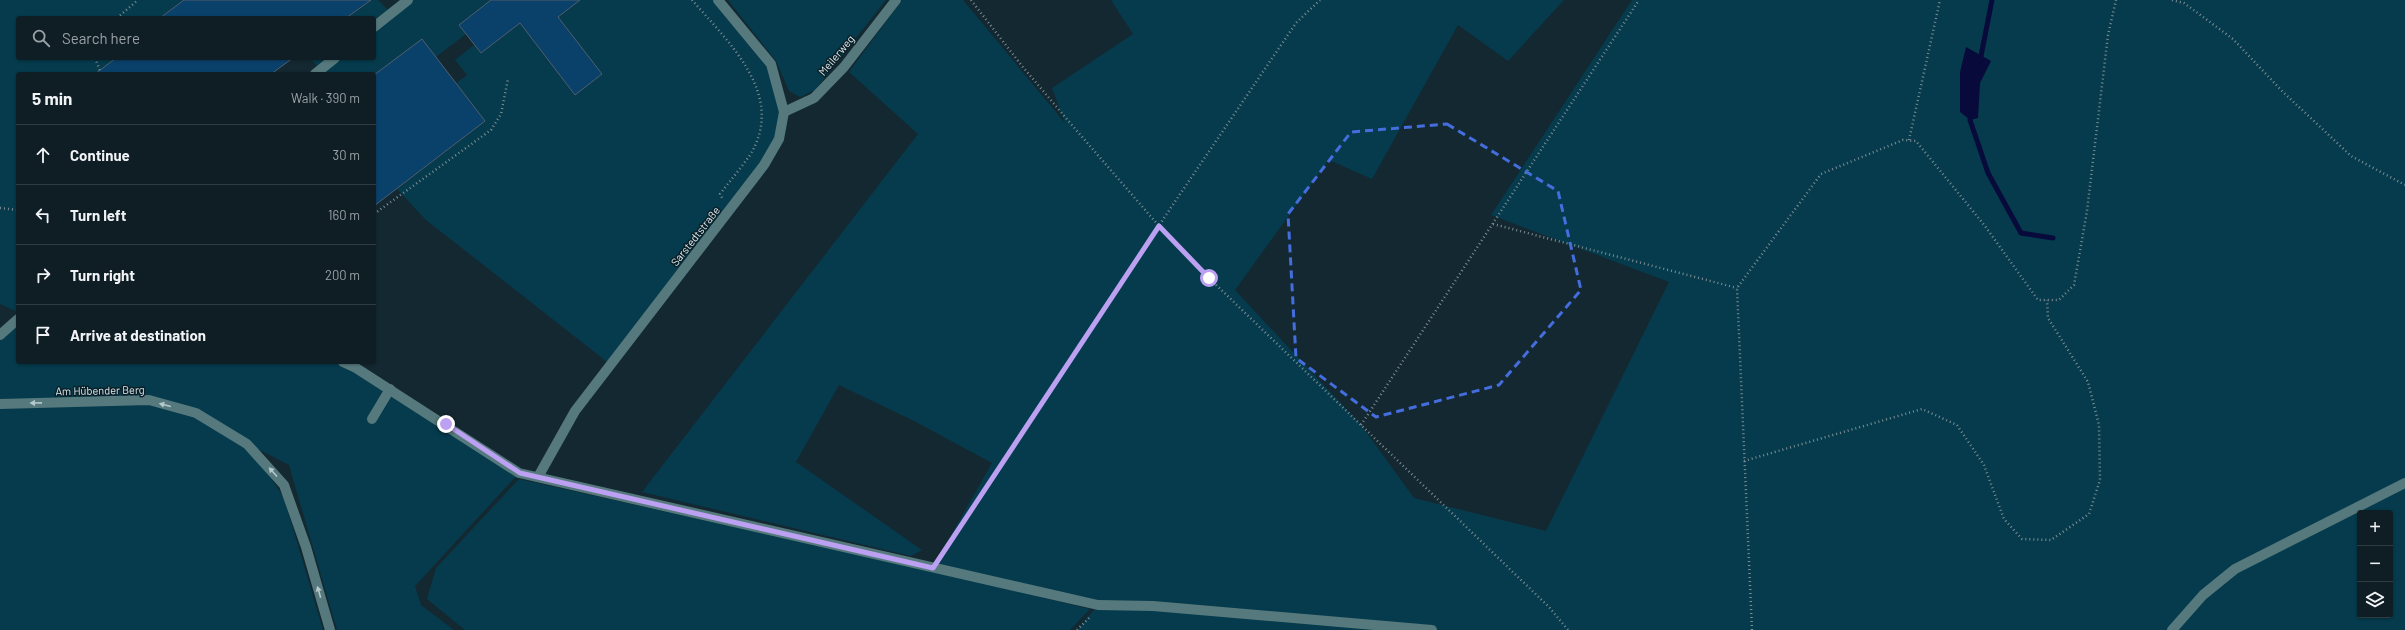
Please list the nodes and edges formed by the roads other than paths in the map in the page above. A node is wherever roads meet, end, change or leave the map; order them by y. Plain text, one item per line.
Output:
1 (408, 0) edge
2 (718, 0) edge
3 (896, 0) edge
4 (376, 25) edge
5 (332, 60) edge
6 (317, 72) edge
7 (784, 112) junction
8 (16, 321) edge
9 (0, 334) edge
10 (346, 364) edge
11 (390, 389) junction
12 (0, 404) edge
13 (372, 419) dead end
14 (538, 477) junction
15 (2405, 483) edge
16 (330, 630) edge
17 (1432, 630) edge
18 (2172, 630) edge

1 - 4 street
2 - 7 street, Sarstedtstraße
3 - 7 street, Meilerweg
5 - 6 street
7 - 14 street, Sarstedtstraße
8 - 9 street
10 - 11 street
11 - 13 street
11 - 14 street
16 -> 12 street, Am Hübender Berg
14 - 17 street
15 - 18 street

